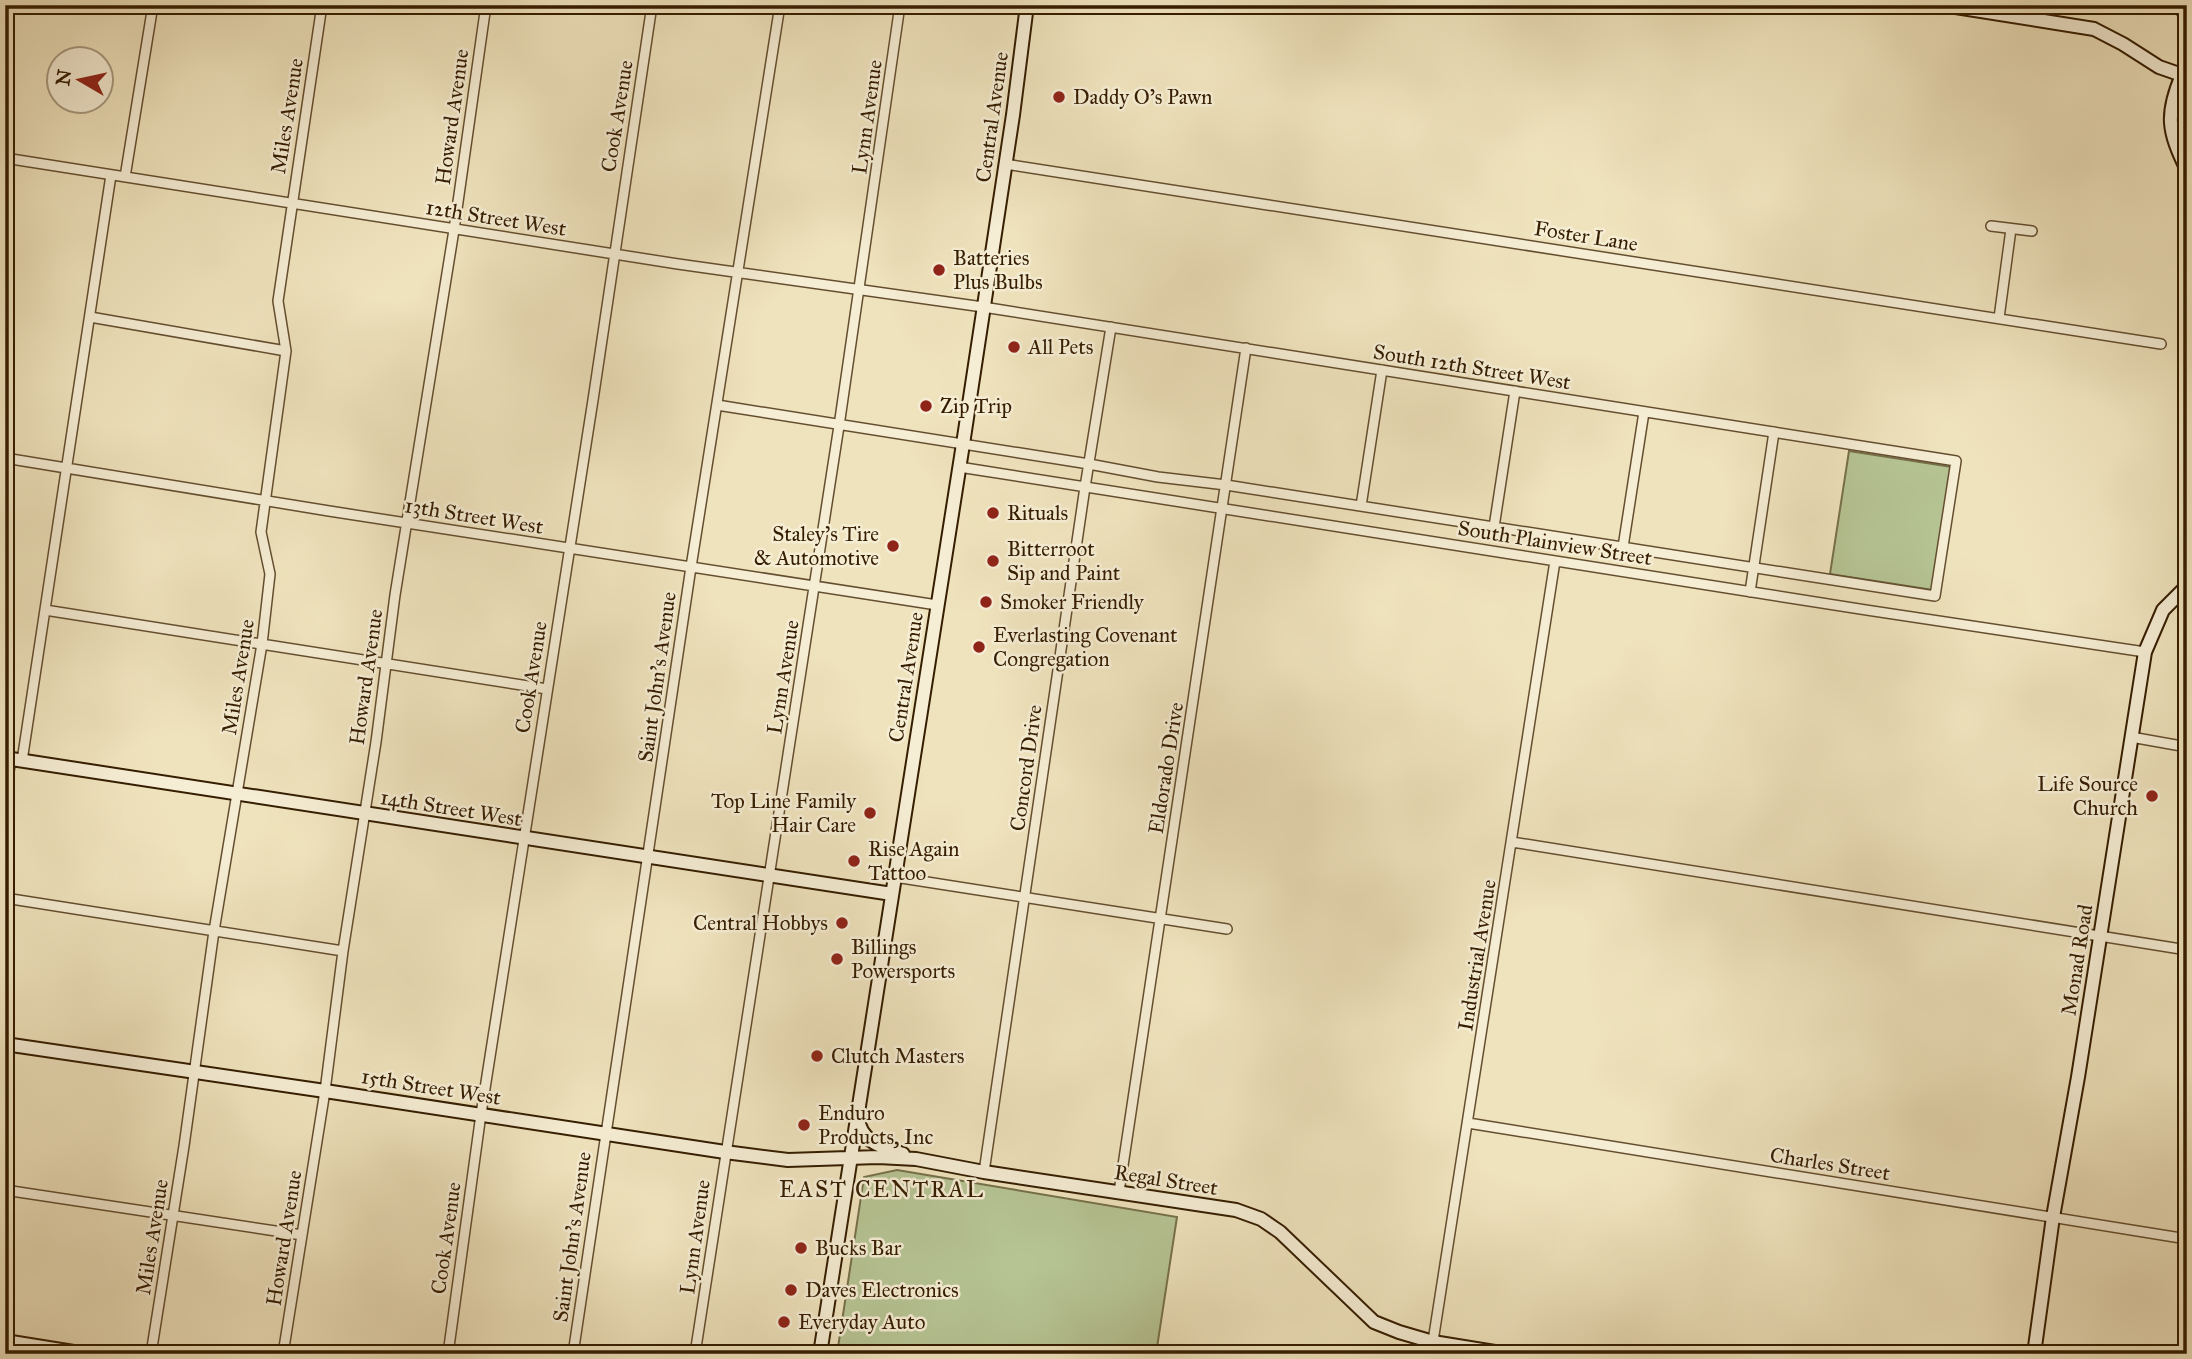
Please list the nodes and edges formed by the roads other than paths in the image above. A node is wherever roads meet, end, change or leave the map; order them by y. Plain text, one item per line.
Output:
1 (153, 5) edge
2 (322, 5) edge
3 (486, 5) edge
4 (652, 5) edge
5 (780, 5) edge
6 (900, 5) edge
7 (1027, 5) edge
8 (1943, 5) edge
9 (2184, 74) edge
10 (5, 158) edge
11 (1005, 164) junction
12 (2187, 170) edge
13 (110, 175) junction
14 (125, 177) junction
15 (291, 205) junction
16 (1991, 226) dead end
17 (2011, 229) junction
18 (454, 230) junction
19 (2032, 231) dead end
20 (614, 254) junction
21 (738, 272) junction
22 (860, 290) junction
23 (983, 307) junction
24 (90, 317) junction
25 (1999, 318) junction
26 (1111, 327) junction
27 (2161, 344) dead end
28 (1247, 348) junction
29 (286, 351) junction
30 (1382, 370) junction
31 (1515, 391) junction
32 (717, 405) junction
33 (1644, 411) junction
34 (839, 426) junction
35 (1774, 432) junction
36 (963, 444) junction
37 (5, 458) edge
38 (1089, 464) junction
39 (66, 467) junction
40 (959, 467) junction
41 (1226, 485) junction
42 (1085, 487) junction
43 (264, 500) junction
44 (1362, 506) junction
45 (1223, 507) junction
46 (406, 523) junction
47 (1494, 527) junction
48 (1623, 547) junction
49 (568, 549) junction
50 (1555, 561) junction
51 (691, 566) junction
52 (1753, 567) junction
53 (815, 585) junction
54 (2187, 586) edge
55 (1750, 593) junction
56 (1935, 596) joint
57 (937, 605) junction
58 (45, 610) junction
59 (262, 644) junction
60 (2145, 652) junction
61 (386, 663) junction
62 (547, 689) junction
63 (2131, 737) junction
64 (2187, 747) edge
65 (13, 759) edge
66 (236, 794) junction
67 (5, 796) edge
68 (364, 814) junction
69 (524, 839) junction
70 (1512, 842) junction
71 (649, 857) junction
72 (770, 877) junction
73 (895, 877) junction
74 (892, 894) junction
75 (1025, 897) junction
76 (5, 898) edge
77 (1160, 920) junction
78 (1227, 929) dead end
79 (214, 930) junction
80 (2100, 935) junction
81 (2187, 950) edge
82 (343, 951) junction
83 (5, 1044) edge
84 (195, 1072) junction
85 (325, 1091) junction
86 (858, 1110) junction
87 (481, 1114) junction
88 (1468, 1123) junction
89 (605, 1133) junction
90 (725, 1152) junction
91 (850, 1159) junction
92 (916, 1159) junction
93 (984, 1172) junction
94 (5, 1190) edge
95 (1119, 1192) junction
96 (173, 1215) junction
97 (2053, 1217) junction
98 (302, 1235) junction
99 (2187, 1239) edge
100 (5, 1341) edge
101 (1432, 1348) edge
102 (86, 1354) edge
103 (151, 1354) edge
104 (283, 1354) edge
105 (448, 1354) edge
106 (573, 1354) edge
107 (695, 1354) edge
108 (820, 1354) edge
109 (1507, 1354) edge
110 (2034, 1354) edge

1 - 14 street
2 - 15 street, Miles Avenue
3 - 18 street, Howard Avenue
4 - 20 street, Cook Avenue
5 - 21 street, Saint John's Avenue
6 - 22 street, Lynn Avenue
7 - 11 street, Central Avenue
8 - 9 street
9 - 12 street
10 - 13 street, 12th Street West
11 - 23 street, Central Avenue
11 - 25 street, Foster Lane
13 - 14 street, 12th Street West
13 - 24 street
14 - 15 street, 12th Street West
15 - 18 street, 12th Street West
15 - 29 street, Miles Avenue
16 - 17 street
17 - 19 street
17 - 25 street
18 - 20 street, 12th Street West
18 - 46 street, Howard Avenue
20 - 21 street, 12th Street West
20 - 49 street, Cook Avenue
21 - 22 street, 12th Street West
21 - 32 street, Saint John's Avenue
22 - 23 street, 12th Street West
22 - 34 street, Lynn Avenue
23 - 26 street, South 12th Street West
23 - 36 street, Central Avenue
24 - 29 street
24 - 39 street
25 - 27 street, Foster Lane
26 - 28 street, South 12th Street West
26 - 38 street, Concord Drive
28 - 30 street, South 12th Street West
28 - 41 street, Eldorado Drive
29 - 43 street, Miles Avenue
30 - 31 street, South 12th Street West
30 - 44 street
31 - 33 street, South 12th Street West
31 - 47 street
32 - 34 street, South Plainview Street
32 - 51 street, Saint John's Avenue
33 - 35 street, South 12th Street West
33 - 48 street
34 - 36 street, South Plainview Street
34 - 53 street, Lynn Avenue
35 - 52 street
35 - 56 street, South 12th Street West
36 - 38 street, South Plainview Street
36 - 40 street, Central Avenue
37 - 39 street, 13th Street West
38 - 41 street, South Plainview Street
38 - 42 street, Concord Drive
39 - 43 street, 13th Street West
39 - 58 street
40 - 42 street, South Plainview Street
40 - 57 street, Central Avenue
41 - 44 street, South Plainview Street
41 - 45 street, Eldorado Drive
42 - 45 street, South Plainview Street
42 - 75 street, Concord Drive
43 - 46 street, 13th Street West
43 - 59 street, Miles Avenue
44 - 47 street, South Plainview Street
45 - 50 street, South Plainview Street
45 - 77 street, Eldorado Drive
46 - 49 street, 13th Street West
46 - 61 street, Howard Avenue
47 - 48 street, South Plainview Street
48 - 52 street, South Plainview Street
49 - 51 street, 13th Street West
49 - 62 street, Cook Avenue
50 - 55 street, South Plainview Street
50 - 70 street, Industrial Avenue
51 - 53 street, 13th Street West
51 - 71 street, Saint John's Avenue
52 - 55 street
52 - 56 street, South Plainview Street
53 - 57 street, 13th Street West
53 - 72 street, Lynn Avenue
54 - 60 street, Monad Road
55 - 60 street, South Plainview Street
57 - 73 street, Central Avenue
58 - 59 street
58 - 65 street
59 - 61 street
59 - 66 street, Miles Avenue
60 - 63 street, Monad Road
61 - 62 street
61 - 68 street, Howard Avenue
62 - 69 street, Cook Avenue
63 - 64 street
63 - 80 street, Monad Road
65 - 66 street, 14th Street West
65 - 67 street
66 - 68 street, 14th Street West
66 - 79 street, Miles Avenue
68 - 69 street, 14th Street West
68 - 82 street, Howard Avenue
69 - 71 street, 14th Street West
69 - 87 street, Cook Avenue
70 - 80 street
70 - 88 street, Industrial Avenue
71 - 72 street, 14th Street West
71 - 89 street, Saint John's Avenue
72 - 74 street, 14th Street West
72 - 90 street, Lynn Avenue
73 - 74 street, Central Avenue
73 - 75 street
74 - 86 street, Central Avenue
75 - 77 street
75 - 93 street, Concord Drive
76 - 79 street
77 - 78 street
77 - 95 street, Eldorado Drive
79 - 82 street
79 - 84 street, Miles Avenue
80 - 81 street
80 - 97 street, Monad Road
82 - 85 street, Howard Avenue
83 - 84 street, 15th Street West
84 - 85 street, 15th Street West
84 - 96 street, Miles Avenue
85 - 87 street, 15th Street West
85 - 98 street, Howard Avenue
86 - 91 street, Central Avenue
86 - 92 street
87 - 89 street, 15th Street West
87 - 105 street, Cook Avenue
88 - 97 street, Charles Street
88 - 101 street, Industrial Avenue
89 - 90 street, 15th Street West
89 - 106 street, Saint John's Avenue
90 - 91 street, 15th Street West
90 - 107 street, Lynn Avenue
91 - 92 street, Regal Street
91 - 108 street, Central Avenue
92 - 93 street, Regal Street
93 - 95 street, Regal Street
94 - 96 street
95 - 101 street, Regal Street
96 - 98 street
96 - 103 street, Miles Avenue
97 - 99 street, Charles Street
97 - 110 street, Monad Road
98 - 104 street, Howard Avenue
100 - 102 street
101 - 109 street, Regal Street

